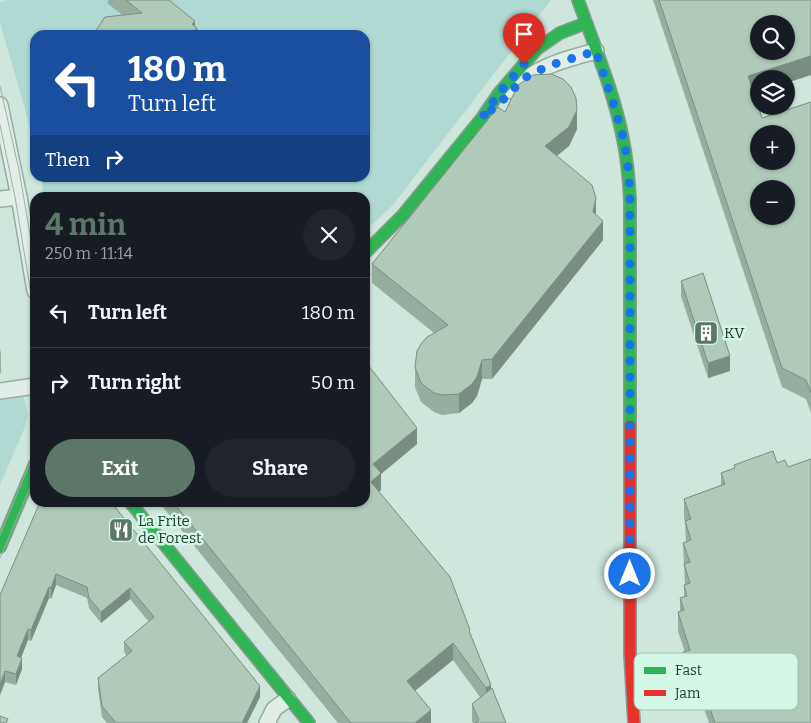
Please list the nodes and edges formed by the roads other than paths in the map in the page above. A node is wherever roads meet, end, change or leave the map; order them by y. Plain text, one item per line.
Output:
1 (578, 0) edge
2 (586, 23) junction
3 (596, 51) junction
4 (0, 104) edge
5 (482, 118) junction
6 (19, 197) junction
7 (0, 199) edge
8 (370, 249) edge
9 (30, 262) edge
10 (30, 387) edge
11 (0, 391) edge
12 (30, 476) edge
13 (134, 507) edge
14 (0, 547) edge
15 (288, 699) junction
16 (267, 723) edge
17 (309, 723) edge
18 (634, 723) edge

1 - 2 main road
2 - 3 main road
2 - 5 main road
3 - 5 street
3 - 18 main road
4 - 6 street
5 - 8 main road
6 - 7 street
6 - 9 street
10 - 11 street
12 - 14 main road
13 - 15 main road
15 - 16 street
15 - 17 main road

